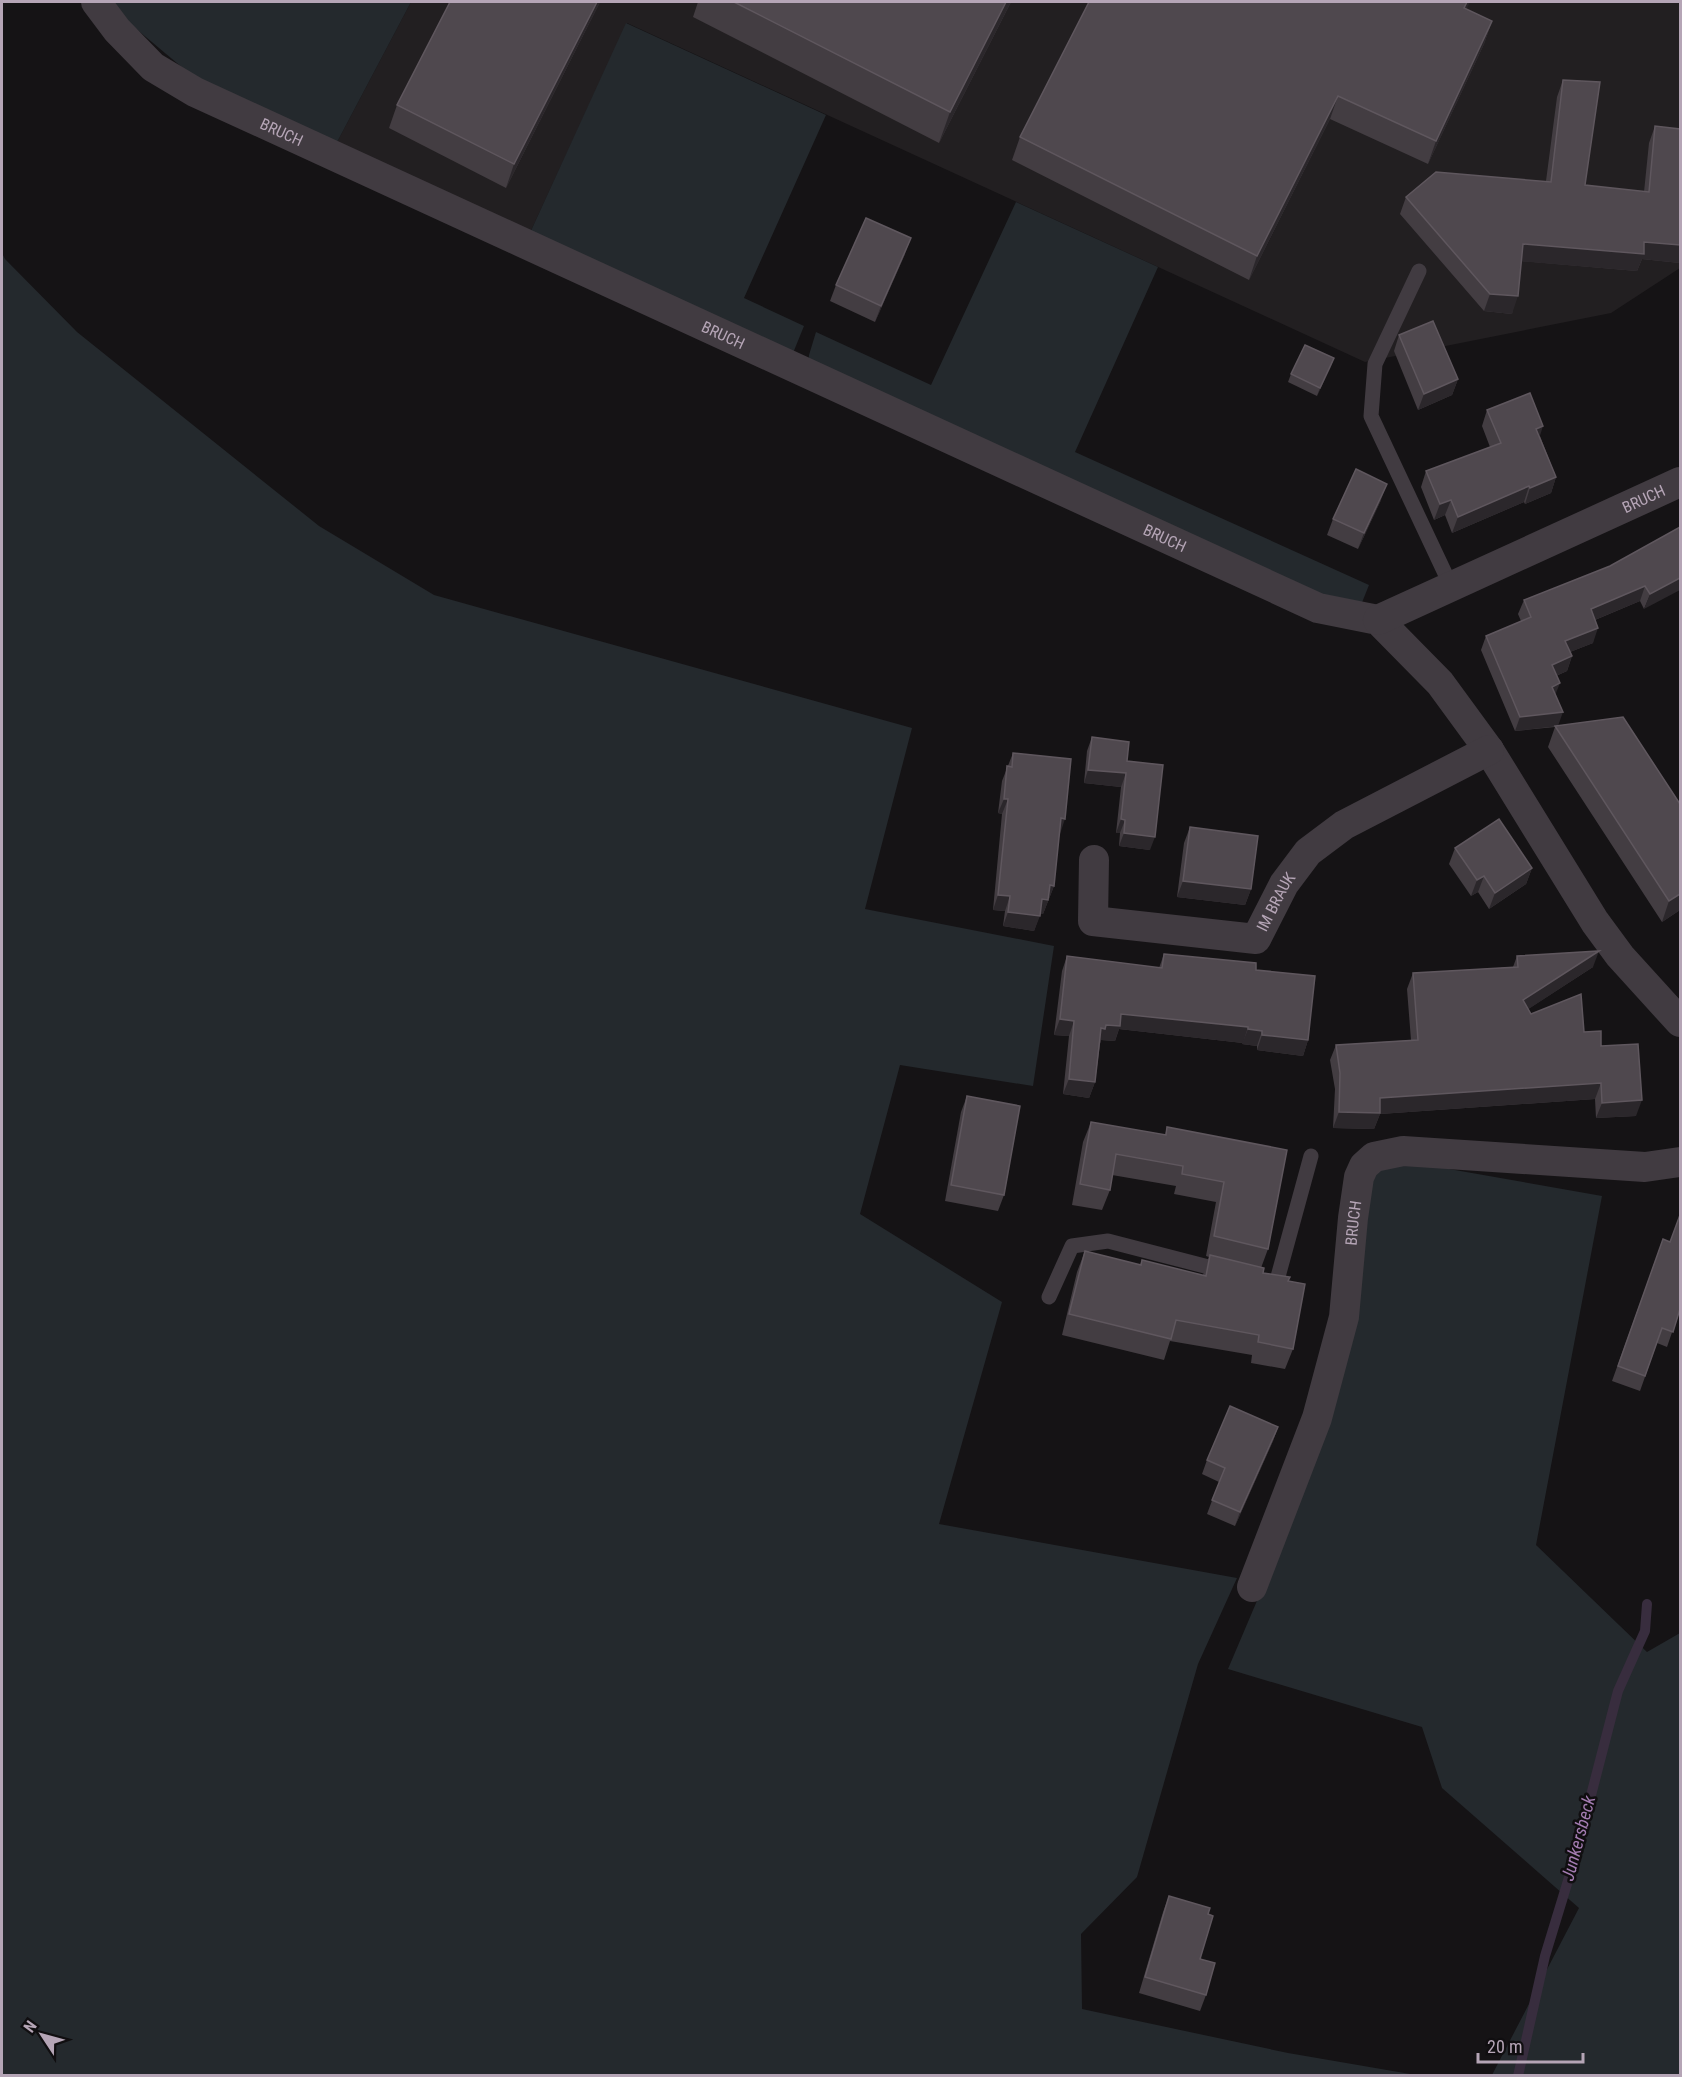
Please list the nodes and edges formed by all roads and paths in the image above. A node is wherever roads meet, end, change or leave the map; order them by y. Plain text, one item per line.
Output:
1 (96, 2) edge
2 (1419, 271) dead end
3 (1680, 482) edge
4 (1451, 586) junction
5 (1378, 620) junction
6 (1489, 750) junction
7 (1094, 860) dead end
8 (1680, 1022) edge
9 (1311, 1156) dead end
10 (1680, 1162) edge
11 (1049, 1297) dead end
12 (1252, 1587) dead end

1 - 5 street, BRUCH
2 - 4 lane
3 - 4 street, BRUCH
4 - 5 street, BRUCH
5 - 6 street
6 - 7 street, IM BRAUK
6 - 8 street
9 - 11 lane
10 - 12 street, BRUCH

